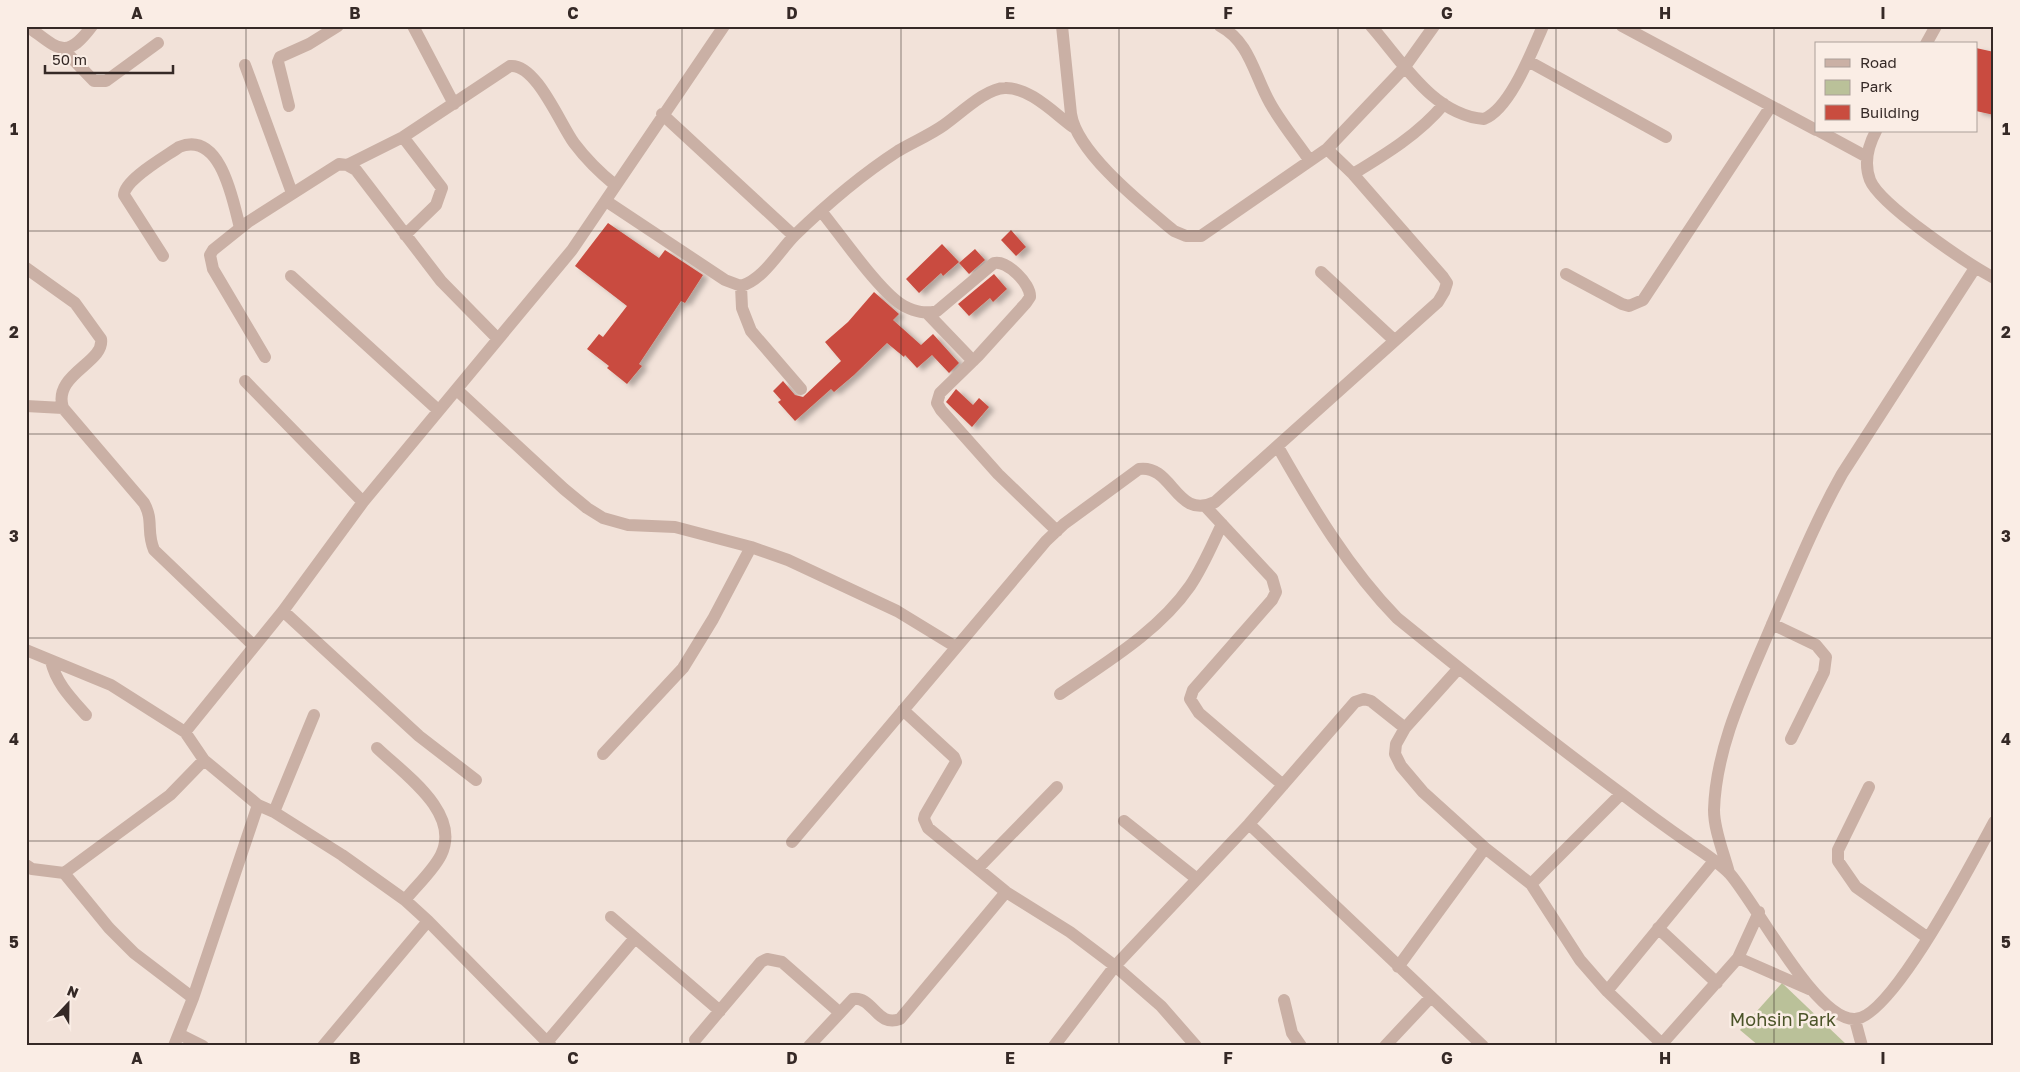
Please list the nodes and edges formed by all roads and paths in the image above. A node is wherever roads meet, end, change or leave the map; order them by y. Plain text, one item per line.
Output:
1 (27, 26) edge
2 (92, 26) edge
3 (338, 26) edge
4 (413, 26) edge
5 (724, 26) edge
6 (1062, 26) edge
7 (1220, 26) edge
8 (1371, 26) edge
9 (1434, 26) edge
10 (1543, 26) edge
11 (1622, 26) edge
12 (1936, 26) edge
13 (1927, 42) edge
14 (158, 43) dead end
15 (63, 49) junction
16 (1528, 61) junction
17 (245, 65) dead end
18 (1404, 68) junction
19 (454, 104) junction
20 (1444, 104) junction
21 (289, 106) dead end
22 (1771, 106) junction
23 (662, 114) junction
24 (1073, 126) junction
25 (1815, 130) edge
26 (1819, 132) edge
27 (1876, 132) edge
28 (404, 137) junction
29 (1666, 137) dead end
30 (1327, 149) junction
31 (1867, 157) junction
32 (1310, 160) junction
33 (347, 165) junction
34 (1353, 174) junction
35 (615, 185) junction
36 (292, 193) junction
37 (606, 201) junction
38 (821, 211) junction
39 (240, 228) junction
40 (405, 235) junction
41 (794, 236) junction
42 (163, 256) dead end
43 (26, 268) edge
44 (1976, 268) junction
45 (1321, 272) dead end
46 (1566, 274) dead end
47 (291, 276) dead end
48 (1994, 278) edge
49 (741, 286) junction
50 (927, 313) junction
51 (497, 338) junction
52 (1394, 340) junction
53 (265, 357) dead end
54 (973, 361) junction
55 (245, 381) dead end
56 (801, 389) dead end
57 (457, 390) junction
58 (26, 406) edge
59 (63, 408) junction
60 (438, 410) junction
61 (1278, 447) junction
62 (363, 502) junction
63 (1205, 506) junction
64 (1222, 524) junction
65 (1056, 531) junction
66 (751, 547) junction
67 (283, 611) junction
68 (1772, 624) junction
69 (254, 646) junction
70 (956, 647) junction
71 (26, 650) edge
72 (51, 661) junction
73 (1459, 668) junction
74 (1060, 694) dead end
75 (903, 710) junction
76 (86, 715) dead end
77 (314, 715) dead end
78 (1405, 728) junction
79 (185, 732) junction
80 (1791, 738) dead end
81 (377, 748) dead end
82 (603, 754) dead end
83 (204, 760) junction
84 (476, 780) dead end
85 (1283, 785) junction
86 (1056, 787) dead end
87 (1869, 787) dead end
88 (1621, 794) junction
89 (258, 805) junction
90 (274, 812) junction
91 (1124, 821) dead end
92 (1994, 822) edge
93 (1249, 824) junction
94 (792, 842) dead end
95 (1485, 848) junction
96 (1714, 861) junction
97 (26, 865) edge
98 (978, 868) junction
99 (64, 873) junction
100 (1729, 874) junction
101 (1197, 879) junction
102 (1532, 884) junction
103 (1006, 892) junction
104 (405, 900) junction
105 (1759, 912) junction
106 (611, 917) dead end
107 (428, 921) junction
108 (1658, 928) junction
109 (635, 938) junction
110 (1928, 938) junction
111 (1738, 958) junction
112 (1115, 966) junction
113 (1398, 967) junction
114 (1717, 983) junction
115 (1607, 990) junction
116 (1810, 990) junction
117 (1431, 997) junction
118 (194, 998) junction
119 (1284, 1000) dead end
120 (720, 1011) junction
121 (839, 1012) junction
122 (1855, 1020) junction
123 (177, 1040) edge
124 (696, 1040) dead end
125 (549, 1044) edge
126 (1661, 1045) edge
127 (203, 1046) edge
128 (323, 1046) edge
129 (809, 1046) edge
130 (1054, 1046) edge
131 (1196, 1046) edge
132 (1301, 1046) edge
133 (1385, 1046) edge
134 (1484, 1046) edge
135 (1862, 1046) edge

1 - 15 street
2 - 15 street
3 - 21 street
4 - 19 street
5 - 23 street
6 - 24 street
7 - 32 street
8 - 18 street
9 - 18 street
10 - 16 street
11 - 22 street
12 - 13 street
14 - 15 street
16 - 20 street
16 - 29 street
17 - 36 street
18 - 20 street
18 - 30 street
19 - 28 street
19 - 35 street
20 - 34 street
22 - 25 street
22 - 46 street
23 - 35 street
23 - 41 street
24 - 32 street
24 - 38 street
26 - 31 street
27 - 31 street
28 - 33 street
28 - 40 street
30 - 32 street
30 - 34 street
31 - 44 street
33 - 36 street
33 - 40 street
34 - 52 street
35 - 37 street
36 - 39 street
37 - 49 street
37 - 51 street
38 - 41 street
38 - 50 street
39 - 42 street
39 - 53 street
40 - 51 street
41 - 49 street
43 - 59 street
44 - 48 street
44 - 68 street
45 - 52 street
47 - 60 street
49 - 56 street
50 - 54 street
50 - 54 street
51 - 57 street
52 - 61 street
54 - 65 street
55 - 62 street
57 - 60 street
57 - 66 street
58 - 59 street
59 - 69 street
60 - 62 street
61 - 63 street
61 - 73 street
62 - 67 street
63 - 64 street
63 - 65 street
64 - 74 street
64 - 85 street
65 - 70 street
66 - 70 street
66 - 82 street
67 - 69 street
67 - 84 street
68 - 80 street
68 - 100 street
69 - 79 street
70 - 75 street
71 - 72 street
72 - 76 street
72 - 79 street
73 - 78 street
73 - 88 street
75 - 94 street
75 - 98 street
77 - 90 street
78 - 85 street
78 - 95 street
79 - 83 street
81 - 104 street
83 - 89 street
83 - 99 street
85 - 93 street
86 - 98 street
87 - 110 street
88 - 96 street
88 - 102 street
89 - 90 street
89 - 118 street
90 - 104 street
91 - 101 street
92 - 110 street
93 - 101 street
93 - 113 street
95 - 102 street
95 - 113 street
96 - 100 street
96 - 108 street
97 - 99 street
98 - 103 street
99 - 118 street
100 - 105 street
101 - 112 street
102 - 115 street
103 - 112 street
103 - 121 street
104 - 107 street
105 - 111 street
105 - 116 street
106 - 109 street
107 - 125 street
107 - 128 street
108 - 114 street
108 - 115 street
109 - 120 street
109 - 125 street
110 - 122 street
111 - 114 street
111 - 116 street
112 - 130 street
112 - 131 street
113 - 117 street
114 - 126 street
115 - 126 street
116 - 122 street
117 - 133 street
117 - 134 street
118 - 123 street
119 - 132 street
120 - 121 street
120 - 124 street
121 - 129 street
122 - 135 street
123 - 127 street

